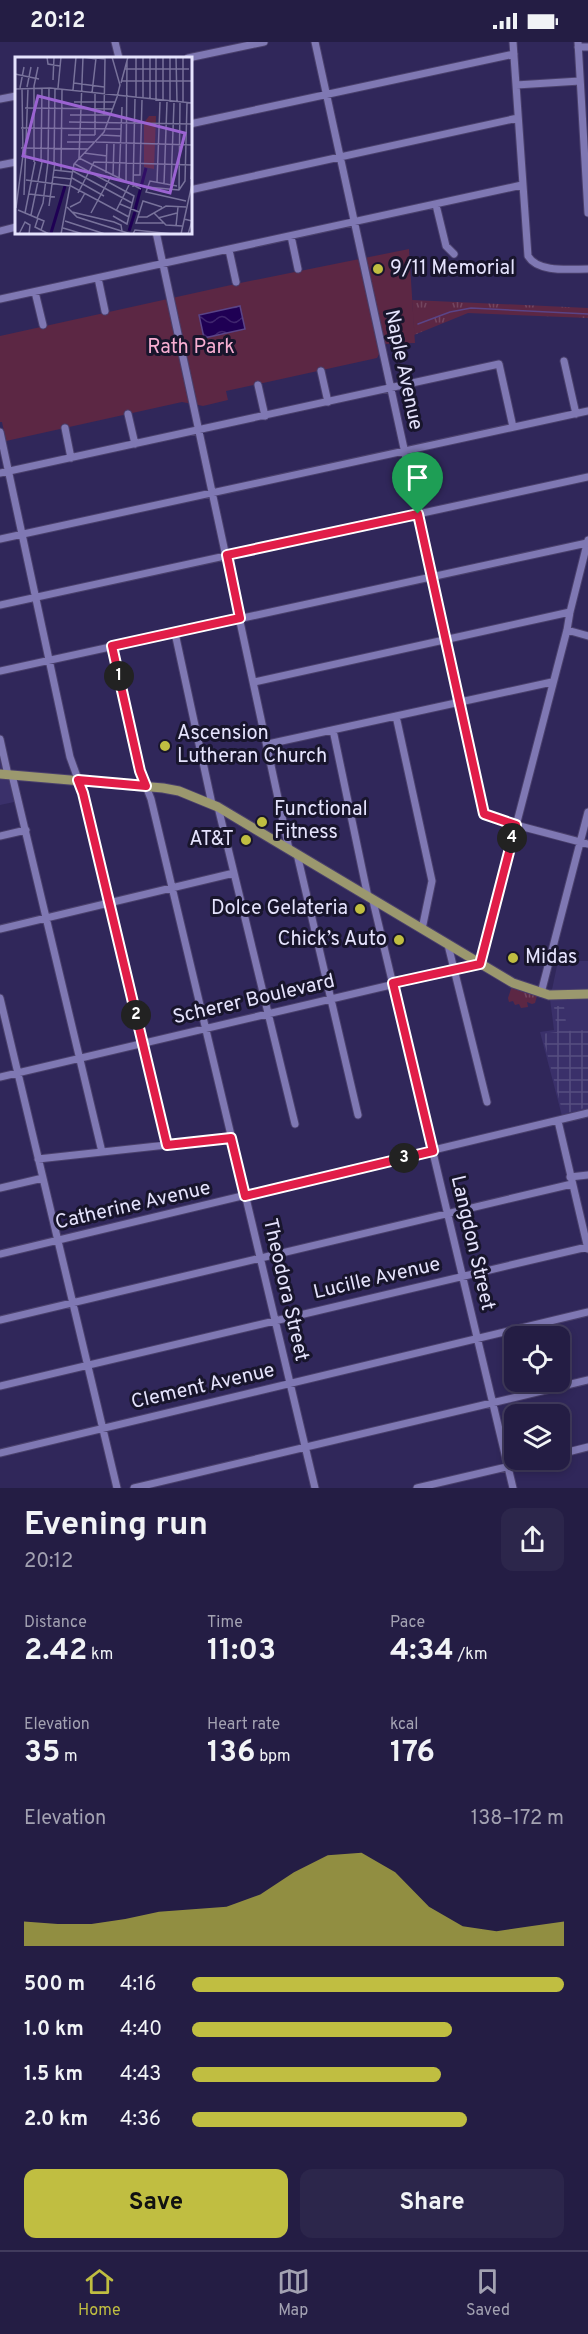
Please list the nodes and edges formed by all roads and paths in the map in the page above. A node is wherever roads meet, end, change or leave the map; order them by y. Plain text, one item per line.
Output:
1 (115, 42) edge
2 (264, 42) edge
3 (315, 42) edge
4 (513, 42) edge
5 (578, 45) edge
6 (588, 46) edge
7 (514, 54) junction
8 (119, 57) edge
9 (192, 57) edge
10 (580, 81) junction
11 (516, 85) junction
12 (327, 94) junction
13 (15, 96) edge
14 (0, 99) edge
15 (518, 118) junction
16 (192, 124) edge
17 (340, 157) junction
18 (15, 162) edge
19 (0, 165) edge
20 (522, 185) junction
21 (192, 190) edge
22 (436, 205) junction
23 (588, 213) edge
24 (354, 222) junction
25 (15, 228) edge
26 (0, 231) edge
27 (156, 234) edge
28 (291, 236) junction
29 (229, 250) junction
30 (454, 254) dead end
31 (163, 264) junction
32 (298, 269) dead end
33 (588, 270) edge
34 (98, 278) junction
35 (236, 282) dead end
36 (35, 292) junction
37 (0, 300) edge
38 (105, 311) dead end
39 (43, 325) dead end
40 (564, 361) dead end
41 (321, 371) dead end
42 (258, 385) dead end
43 (391, 388) junction
44 (328, 402) junction
45 (588, 411) edge
46 (128, 414) dead end
47 (576, 414) junction
48 (265, 416) junction
49 (65, 428) dead end
50 (513, 428) junction
51 (199, 430) junction
52 (0, 432) edge
53 (135, 444) junction
54 (404, 451) junction
55 (71, 458) junction
56 (9, 471) junction
57 (0, 473) edge
58 (588, 477) edge
59 (213, 493) junction
60 (418, 514) junction
61 (22, 534) junction
62 (0, 539) edge
63 (588, 542) edge
64 (227, 555) junction
65 (431, 577) junction
66 (36, 597) junction
67 (0, 605) edge
68 (570, 612) junction
69 (240, 618) junction
70 (567, 630) junction
71 (174, 633) junction
72 (588, 636) edge
73 (445, 639) junction
74 (112, 646) junction
75 (50, 660) junction
76 (0, 671) edge
77 (254, 682) junction
78 (552, 682) junction
79 (459, 702) junction
80 (396, 716) junction
81 (333, 730) junction
82 (0, 739) edge
83 (268, 744) junction
84 (7, 775) edge
85 (78, 780) junction
86 (146, 786) junction
87 (215, 806) junction
88 (588, 813) edge
89 (516, 825) junction
90 (26, 830) junction
91 (0, 836) edge
92 (584, 843) edge
93 (293, 852) junction
94 (234, 873) junction
95 (172, 888) junction
96 (371, 899) junction
97 (109, 903) junction
98 (47, 918) junction
99 (0, 929) edge
100 (422, 929) junction
101 (448, 945) junction
102 (480, 964) junction
103 (454, 969) junction
104 (393, 983) junction
105 (541, 993) junction
106 (588, 994) edge
107 (0, 998) edge
108 (330, 998) junction
109 (268, 1013) junction
110 (205, 1028) junction
111 (142, 1043) junction
112 (80, 1058) junction
113 (18, 1073) junction
114 (0, 1077) edge
115 (487, 1102) dead end
116 (588, 1113) edge
117 (358, 1115) dead end
118 (558, 1121) junction
119 (294, 1124) dead end
120 (231, 1138) junction
121 (167, 1145) junction
122 (433, 1151) junction
123 (102, 1152) junction
124 (38, 1159) junction
125 (588, 1174) edge
126 (43, 1178) junction
127 (571, 1180) junction
128 (0, 1188) edge
129 (245, 1196) junction
130 (448, 1214) junction
131 (58, 1240) junction
132 (587, 1244) edge
133 (0, 1254) edge
134 (260, 1258) junction
135 (463, 1276) junction
136 (72, 1303) junction
137 (588, 1312) edge
138 (0, 1320) edge
139 (275, 1321) junction
140 (477, 1339) junction
141 (87, 1366) junction
142 (588, 1380) edge
143 (290, 1383) junction
144 (0, 1386) edge
145 (493, 1403) junction
146 (102, 1428) junction
147 (305, 1447) junction
148 (588, 1447) edge
149 (504, 1449) edge
150 (570, 1452) edge
151 (0, 1453) edge
152 (504, 1467) edge
153 (509, 1470) edge
154 (117, 1488) edge
155 (134, 1488) edge
156 (315, 1488) edge
157 (417, 1488) edge
158 (513, 1488) edge

1 - 8 street
2 - 9 street
3 - 12 street, Naple Avenue
4 - 7 street
5 - 6 street
5 - 10 street
7 - 11 street
7 - 12 street
10 - 11 street
10 - 23 street
11 - 15 street
12 - 16 street
12 - 17 street, Naple Avenue
13 - 14 street
15 - 17 street
15 - 20 street
17 - 21 street
17 - 24 street, Naple Avenue
18 - 19 street
20 - 22 street
20 - 33 street
22 - 24 street
22 - 30 street
24 - 28 street
24 - 43 street, Naple Avenue
25 - 26 street
27 - 31 street
28 - 29 street
28 - 32 street
29 - 31 street
29 - 35 street
31 - 34 street
31 - 51 street
34 - 36 street
34 - 38 street
36 - 37 street
36 - 39 street
40 - 47 street
41 - 44 street
42 - 48 street
43 - 44 street
43 - 50 street
43 - 54 street, Naple Avenue
44 - 48 street
45 - 47 street
46 - 53 street
47 - 50 street
48 - 51 street
49 - 55 street
50 - 54 street
51 - 53 street
51 - 59 street
52 - 56 street
53 - 55 street
54 - 59 street
54 - 60 street, Naple Avenue
55 - 56 street
56 - 57 street
56 - 61 street
58 - 60 street
59 - 61 street
59 - 64 street
60 - 64 street
60 - 65 street, Naple Avenue
61 - 62 street
61 - 66 street
63 - 65 street
63 - 68 street
64 - 66 street
64 - 69 street
65 - 69 street
65 - 73 street, Naple Avenue
66 - 67 street
66 - 75 street
68 - 70 street
68 - 73 street
69 - 71 street
69 - 77 street
70 - 72 street
70 - 78 street
71 - 74 street
71 - 87 street
73 - 77 street
73 - 79 street, Naple Avenue
74 - 75 street
74 - 86 street, Theodora Street
75 - 76 street
75 - 85 street
77 - 83 street
78 - 79 street
78 - 89 street
79 - 80 street
79 - 89 street, Naple Avenue
80 - 81 street
80 - 100 street
81 - 83 street
81 - 96 street, Langdon Street
82 - 84 street
83 - 93 street
84 - 85 main road
84 - 90 street
85 - 86 main road
85 - 97 street
86 - 87 main road
86 - 95 street, Theodora Street
87 - 93 main road
87 - 94 street
88 - 92 street
89 - 92 street
89 - 102 street
90 - 91 street
90 - 98 street
92 - 105 street
93 - 96 main road
93 - 108 street
94 - 95 street
94 - 109 street
95 - 97 street
95 - 110 street, Theodora Street
96 - 100 main road
96 - 104 street, Langdon Street
97 - 98 street
97 - 111 street
98 - 99 street
98 - 112 street
100 - 101 main road
101 - 102 main road
101 - 103 street
102 - 103 street, Scherer Boulevard
102 - 105 main road
103 - 104 street, Scherer Boulevard
103 - 115 street
104 - 108 street, Scherer Boulevard
104 - 122 street, Langdon Street
105 - 106 main road
107 - 113 street
108 - 109 street, Scherer Boulevard
108 - 117 street
109 - 110 street, Scherer Boulevard
109 - 119 street
110 - 111 street, Scherer Boulevard
110 - 120 street, Theodora Street
111 - 112 street, Scherer Boulevard
111 - 121 street
112 - 113 street, Scherer Boulevard
112 - 123 street
113 - 114 street, Scherer Boulevard
113 - 124 street
116 - 118 street, Catherine Avenue
118 - 122 street, Catherine Avenue
118 - 127 street
120 - 121 street
120 - 129 street, Theodora Street
121 - 123 street
122 - 129 street, Catherine Avenue
122 - 130 street, Langdon Street
123 - 124 street
124 - 126 street
125 - 127 street
126 - 128 street
126 - 131 street
127 - 130 street
127 - 132 street
129 - 131 street, Catherine Avenue
129 - 134 street, Theodora Street
130 - 134 street
130 - 135 street, Langdon Street
131 - 133 street, Catherine Avenue
131 - 136 street
132 - 135 street, Lucille Avenue
134 - 136 street
134 - 139 street, Theodora Street
135 - 139 street, Lucille Avenue
135 - 140 street, Langdon Street
136 - 138 street
136 - 141 street
137 - 140 street, Clement Avenue
139 - 141 street, Lucille Avenue
139 - 143 street, Theodora Street
140 - 143 street, Clement Avenue
140 - 145 street, Langdon Street
141 - 144 street, Lucille Avenue
141 - 146 street
142 - 145 street
143 - 146 street, Clement Avenue
143 - 147 street, Theodora Street
145 - 147 street
145 - 149 street, Langdon Street
146 - 151 street, Clement Avenue
146 - 154 street
147 - 155 street
147 - 156 street, Theodora Street
148 - 150 street
152 - 157 street
153 - 158 street, Langdon Street

